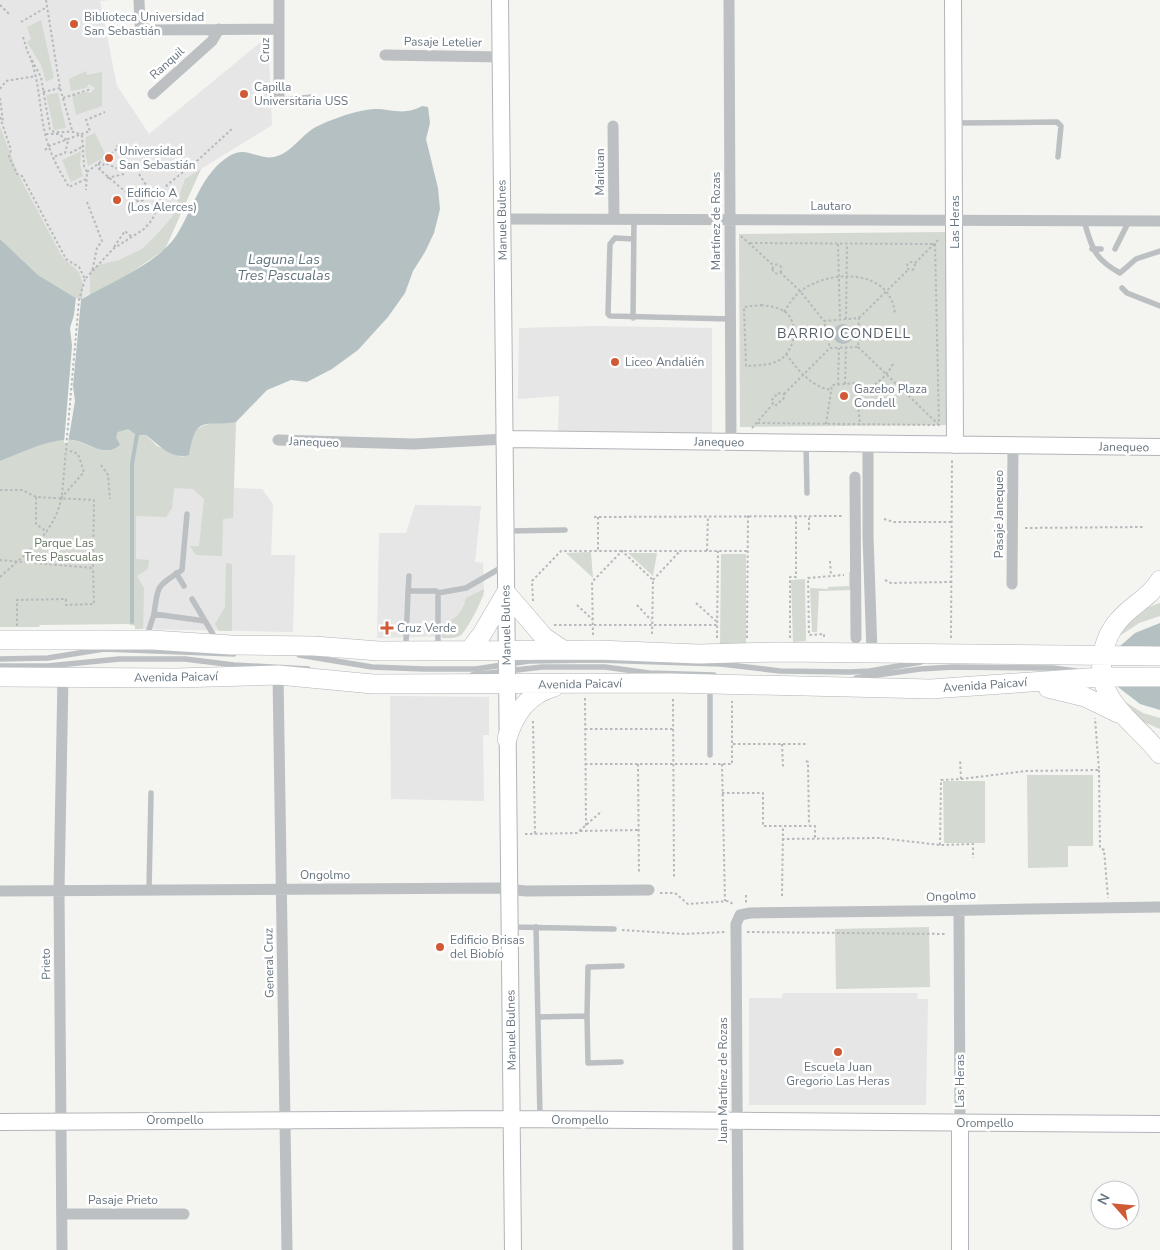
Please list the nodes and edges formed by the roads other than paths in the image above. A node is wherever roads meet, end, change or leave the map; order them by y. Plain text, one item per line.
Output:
1 (139, 0) edge
2 (279, 0) edge
3 (500, 0) edge
4 (729, 0) edge
5 (953, 0) edge
6 (279, 28) junction
7 (219, 29) junction
8 (385, 55) dead end
9 (501, 57) junction
10 (153, 94) dead end
11 (312, 97) dead end
12 (279, 100) joint
13 (954, 123) junction
14 (613, 126) dead end
15 (1058, 157) dead end
16 (502, 219) junction
17 (614, 219) junction
18 (634, 219) junction
19 (730, 220) junction
20 (955, 220) junction
21 (1084, 221) junction
22 (1129, 221) junction
23 (1160, 221) edge
24 (633, 239) junction
25 (1092, 249) junction
26 (1101, 249) dead end
27 (1115, 249) dead end
28 (1160, 251) edge
29 (1122, 288) dead end
30 (1160, 306) edge
31 (633, 318) junction
32 (730, 319) junction
33 (505, 439) junction
34 (278, 440) dead end
35 (731, 442) junction
36 (806, 443) junction
37 (868, 444) junction
38 (954, 445) junction
39 (1012, 445) junction
40 (1160, 447) edge
41 (856, 477) dead end
42 (807, 493) dead end
43 (187, 514) dead end
44 (565, 530) dead end
45 (506, 531) junction
46 (506, 565) junction
47 (176, 574) junction
48 (409, 576) dead end
49 (1160, 580) edge
50 (1012, 584) dead end
51 (184, 586) dead end
52 (408, 593) junction
53 (438, 593) junction
54 (506, 593) junction
55 (1160, 595) edge
56 (192, 599) dead end
57 (1138, 604) junction
58 (154, 614) junction
59 (205, 621) junction
60 (856, 638) dead end
61 (0, 640) edge
62 (146, 640) junction
63 (436, 641) junction
64 (220, 645) junction
65 (404, 646) junction
66 (563, 650) junction
67 (469, 651) junction
68 (872, 652) junction
69 (242, 654) dead end
70 (292, 654) dead end
71 (1102, 656) junction
72 (1160, 656) edge
73 (0, 659) edge
74 (0, 666) edge
75 (507, 668) junction
76 (317, 670) dead end
77 (278, 675) junction
78 (409, 676) dead end
79 (0, 677) edge
80 (63, 677) junction
81 (733, 677) dead end
82 (1102, 677) junction
83 (1160, 677) edge
84 (717, 679) junction
85 (776, 682) junction
86 (562, 685) junction
87 (1005, 685) junction
88 (1123, 716) junction
89 (1138, 729) junction
90 (507, 738) junction
91 (1160, 738) edge
92 (1160, 754) edge
93 (710, 755) dead end
94 (150, 793) dead end
95 (282, 889) junction
96 (509, 889) junction
97 (59, 890) junction
98 (149, 890) junction
99 (650, 890) road end
100 (0, 891) edge
101 (1160, 907) edge
102 (959, 912) junction
103 (743, 913) joint
104 (510, 926) junction
105 (536, 927) junction
106 (614, 929) road end
107 (622, 966) dead end
108 (587, 1016) junction
109 (538, 1017) junction
110 (621, 1062) dead end
111 (512, 1119) junction
112 (540, 1119) junction
113 (285, 1120) junction
114 (61, 1121) junction
115 (738, 1121) junction
116 (0, 1122) edge
117 (960, 1123) junction
118 (1160, 1124) edge
119 (62, 1214) junction
120 (184, 1214) dead end
121 (62, 1250) edge
122 (287, 1250) edge
123 (513, 1250) edge
124 (738, 1250) edge
125 (960, 1250) edge

1 - 7 street, Ranquil
2 - 6 street, Cruz
3 - 9 street, Manuel Bulnes
4 - 19 street, Martínez de Rozas
5 - 13 street, Las Heras
6 - 7 street, Ranquil
6 - 12 street, Cruz
7 - 10 street, Ranquil
8 - 9 street, Pasaje Letelier
9 - 16 street, Manuel Bulnes
11 - 12 lane
13 - 15 lane
13 - 20 street, Las Heras
14 - 17 street, Mariluan
16 - 17 street, Lautaro
16 - 33 street, Manuel Bulnes
17 - 18 street, Lautaro
18 - 19 street, Lautaro
18 - 24 lane
19 - 20 street, Lautaro
19 - 32 street, Martínez de Rozas
20 - 21 street, Lautaro
20 - 38 street, Las Heras
21 - 22 street, Lautaro
21 - 25 lane
22 - 23 street, Lautaro
22 - 27 lane
24 - 31 lane
24 - 31 lane
25 - 26 lane
25 - 28 lane
29 - 30 lane
31 - 32 lane
32 - 35 street, Martínez de Rozas
33 - 34 street, Janequeo
33 - 35 street, Janequeo
33 - 45 street, Manuel Bulnes
35 - 36 street, Janequeo
36 - 37 street, Janequeo
36 - 42 lane
37 - 38 street, Janequeo
37 - 68 street
38 - 39 street, Janequeo
39 - 40 street, Janequeo
39 - 50 street, Pasaje Janequeo
41 - 60 street
43 - 47 lane
44 - 45 lane
45 - 46 street, Manuel Bulnes
46 - 53 lane
46 - 54 street, Manuel Bulnes
47 - 51 lane
47 - 58 lane
48 - 52 lane
49 - 57 main road
52 - 53 lane
52 - 65 lane
53 - 63 lane
54 - 66 main road
54 - 67 main road
54 - 75 street, Manuel Bulnes
55 - 57 main road
56 - 59 lane
57 - 71 main road
58 - 59 lane
58 - 62 lane
59 - 64 lane
61 - 62 main road, Avenida Paicaví
62 - 64 main road, Avenida Paicaví
63 - 65 main road, Avenida Paicaví
63 - 67 main road, Avenida Paicaví
64 - 65 main road, Avenida Paicaví
66 - 68 main road, Avenida Paicaví
66 - 75 main road, Avenida Paicaví
67 - 75 main road, Avenida Paicaví
68 - 71 main road, Avenida Paicaví
69 - 73 lane
70 - 75 lane
71 - 72 main road, Avenida Paicaví
71 - 75 lane
71 - 82 main road
74 - 76 lane
75 - 77 main road, Avenida Paicaví
75 - 78 lane
75 - 84 lane
75 - 86 main road, Avenida Paicaví
75 - 90 street, Manuel Bulnes
77 - 80 main road, Avenida Paicaví
77 - 95 street, General Cruz
79 - 80 main road, Avenida Paicaví
80 - 97 street, Prieto
81 - 85 lane
82 - 83 main road, Avenida Paicaví
82 - 85 lane
82 - 87 main road, Avenida Paicaví
82 - 88 main road
84 - 85 main road, Avenida Paicaví
84 - 86 main road, Avenida Paicaví
84 - 93 lane
85 - 87 main road, Avenida Paicaví
86 - 90 main road
87 - 88 main road
88 - 89 main road
89 - 91 main road
89 - 92 main road
90 - 96 street, Manuel Bulnes
94 - 98 lane
95 - 96 street, Ongolmo
95 - 98 street, Ongolmo
95 - 113 street, General Cruz
96 - 99 street, Ongolmo
96 - 104 street, Manuel Bulnes
97 - 98 street, Ongolmo
97 - 100 street, Ongolmo
97 - 114 street, Prieto
101 - 102 street, Ongolmo
102 - 103 street, Ongolmo
102 - 117 street, Las Heras
103 - 115 street, Juan Martínez de Rozas
104 - 105 lane
104 - 111 street, Manuel Bulnes
105 - 106 lane
105 - 109 lane
107 - 108 lane
108 - 109 lane
108 - 110 lane
109 - 112 lane
111 - 112 street, Orompello
111 - 113 street, Orompello
111 - 123 street, Manuel Bulnes
112 - 115 street, Orompello
113 - 114 street, Orompello
113 - 122 street, General Cruz
114 - 116 street, Orompello
114 - 119 street, Prieto
115 - 117 street, Orompello
115 - 124 street, Juan Martínez de Rozas
117 - 118 street, Orompello
117 - 125 street, Las Heras
119 - 120 street, Pasaje Prieto
119 - 121 street, Prieto

